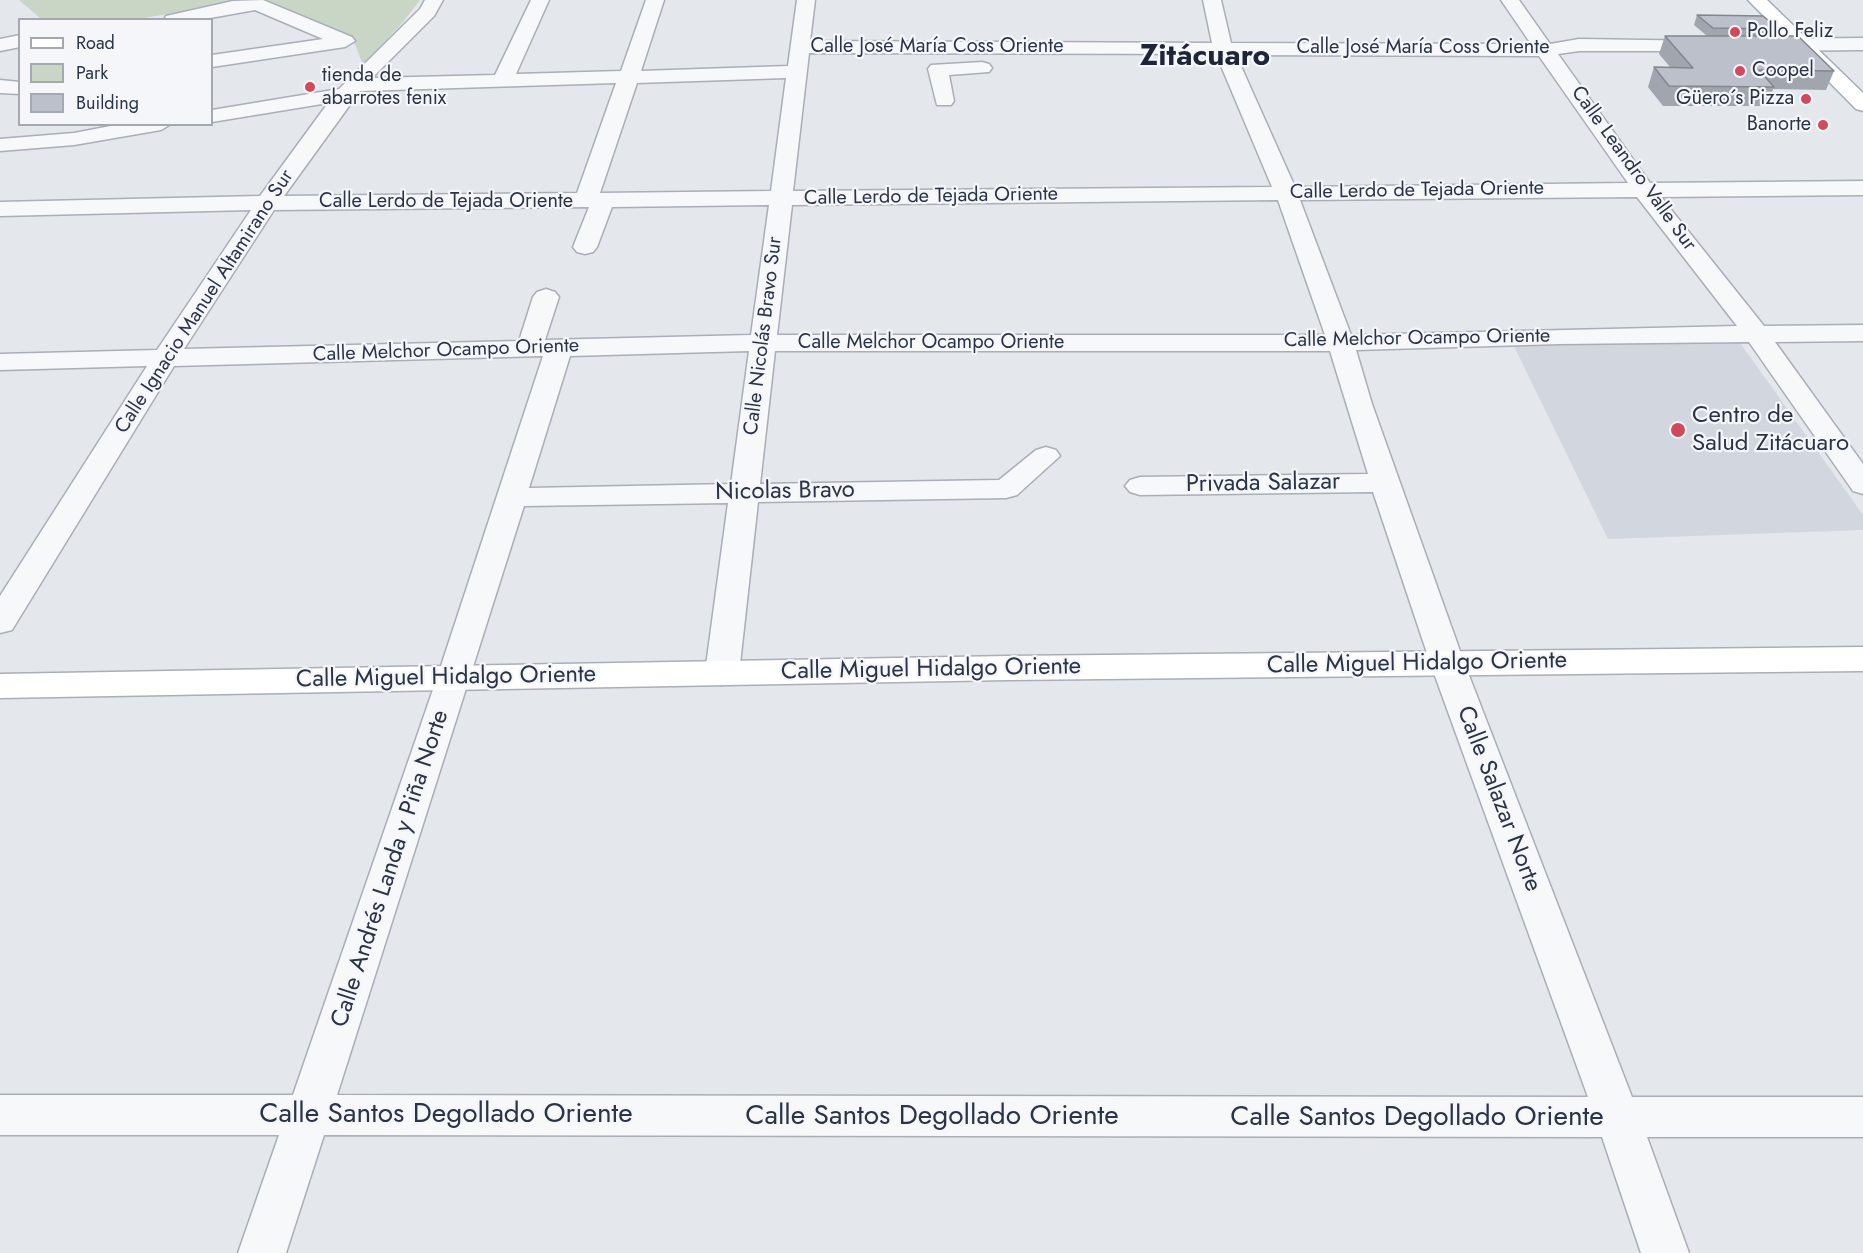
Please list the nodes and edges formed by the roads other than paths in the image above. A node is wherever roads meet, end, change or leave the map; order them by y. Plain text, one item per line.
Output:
1 (434, 0) edge
2 (540, 0) edge
3 (655, 0) edge
4 (806, 0) edge
5 (1212, 0) edge
6 (1510, 0) edge
7 (1757, 0) edge
8 (1781, 0) edge
9 (182, 18) edge
10 (1863, 44) edge
11 (1720, 45) edge
12 (1755, 45) edge
13 (1802, 45) junction
14 (1830, 45) junction
15 (1005, 46) junction
16 (800, 47) junction
17 (1223, 48) junction
18 (1548, 50) junction
19 (349, 54) junction
20 (213, 61) edge
21 (1846, 61) dead end
22 (795, 72) junction
23 (629, 76) junction
24 (503, 80) junction
25 (349, 90) junction
26 (944, 101) dead end
27 (1863, 105) edge
28 (213, 116) edge
29 (149, 126) edge
30 (0, 145) edge
31 (1863, 188) edge
32 (1643, 189) junction
33 (1286, 192) junction
34 (782, 200) junction
35 (594, 201) junction
36 (267, 203) junction
37 (0, 209) edge
38 (585, 247) dead end
39 (546, 297) dead end
40 (1863, 333) edge
41 (1758, 336) junction
42 (763, 343) junction
43 (1341, 343) junction
44 (545, 348) junction
45 (164, 360) junction
46 (0, 362) edge
47 (1046, 456) dead end
48 (1386, 483) junction
49 (1863, 485) edge
50 (1140, 486) dead end
51 (745, 493) junction
52 (512, 496) junction
53 (0, 622) edge
54 (1863, 659) edge
55 (1448, 665) junction
56 (722, 673) junction
57 (454, 678) junction
58 (0, 686) edge
59 (0, 1115) edge
60 (308, 1115) junction
61 (1863, 1117) edge
62 (1618, 1119) junction
63 (262, 1253) edge
64 (1665, 1253) edge

1 - 25 street, Calle Ignacio Manuel Altamirano Sur
2 - 24 street
3 - 23 street
4 - 16 street, Calle Nicolás Bravo Sur
5 - 17 street, Calle Salazar Norte
6 - 18 street, Calle Leandro Valle Sur
7 - 13 street
8 - 14 street
9 - 19 street
10 - 14 street
11 - 18 street, Calle José María Coss Oriente
12 - 13 street
13 - 14 street
13 - 27 street
14 - 21 street
15 - 16 street, Calle José María Coss Oriente
15 - 17 street, Calle José María Coss Oriente
15 - 26 street
16 - 22 street, Calle Nicolás Bravo Sur
17 - 18 street, Calle José María Coss Oriente
17 - 33 street, Calle Salazar Norte
18 - 32 street, Calle Leandro Valle Sur
19 - 20 street
19 - 25 street
22 - 23 street, Calle José María Coss Oriente
22 - 34 street, Calle Nicolás Bravo Sur
23 - 24 street, Calle José María Coss Oriente
23 - 35 street
24 - 25 street, Calle José María Coss Oriente
25 - 28 street, Calle José María Coss Oriente
25 - 36 street, Calle Ignacio Manuel Altamirano Sur
29 - 30 street
31 - 32 street, Calle Lerdo de Tejada Oriente
32 - 33 street, Calle Lerdo de Tejada Oriente
32 - 41 street, Calle Leandro Valle Sur
33 - 34 street, Calle Lerdo de Tejada Oriente
33 - 43 street, Calle Salazar Norte
34 - 35 street, Calle Lerdo de Tejada Oriente
34 - 42 street, Calle Nicolás Bravo Sur
35 - 36 street, Calle Lerdo de Tejada Oriente
35 - 38 street
36 - 37 street, Calle Lerdo de Tejada Oriente
36 - 45 street, Calle Ignacio Manuel Altamirano Sur
39 - 44 street, Calle Andrés Landa y Piña Norte
40 - 41 street, Calle Melchor Ocampo Oriente
41 - 43 street, Calle Melchor Ocampo Oriente
41 - 49 street, Calle Leandro Valle Sur
42 - 43 street, Calle Melchor Ocampo Oriente
42 - 44 street, Calle Melchor Ocampo Oriente
42 - 51 street, Calle Nicolás Bravo Sur
43 - 48 street, Calle Salazar Norte
44 - 45 street, Calle Melchor Ocampo Oriente
44 - 52 street, Calle Andrés Landa y Piña Norte
45 - 46 street, Calle Melchor Ocampo Oriente
45 - 53 street, Calle Ignacio Manuel Altamirano Sur
47 - 51 street, Nicolas Bravo
48 - 50 street, Privada Salazar
48 - 55 street, Calle Salazar Norte
51 - 52 street, Nicolas Bravo
51 - 56 street, Calle Nicolás Bravo Sur
52 - 57 street, Calle Andrés Landa y Piña Norte
54 - 55 street, Calle Miguel Hidalgo Oriente
55 - 56 street, Calle Miguel Hidalgo Oriente
55 - 62 street, Calle Salazar Norte
56 - 57 street, Calle Miguel Hidalgo Oriente
57 - 58 street, Calle Miguel Hidalgo Oriente
57 - 60 street, Calle Andrés Landa y Piña Norte
59 - 60 street, Calle Santos Degollado Oriente
60 - 62 street, Calle Santos Degollado Oriente
60 - 63 street, Calle Andrés Landa y Piña Norte
61 - 62 street, Calle Santos Degollado Oriente
62 - 64 street, Calle Salazar Norte

